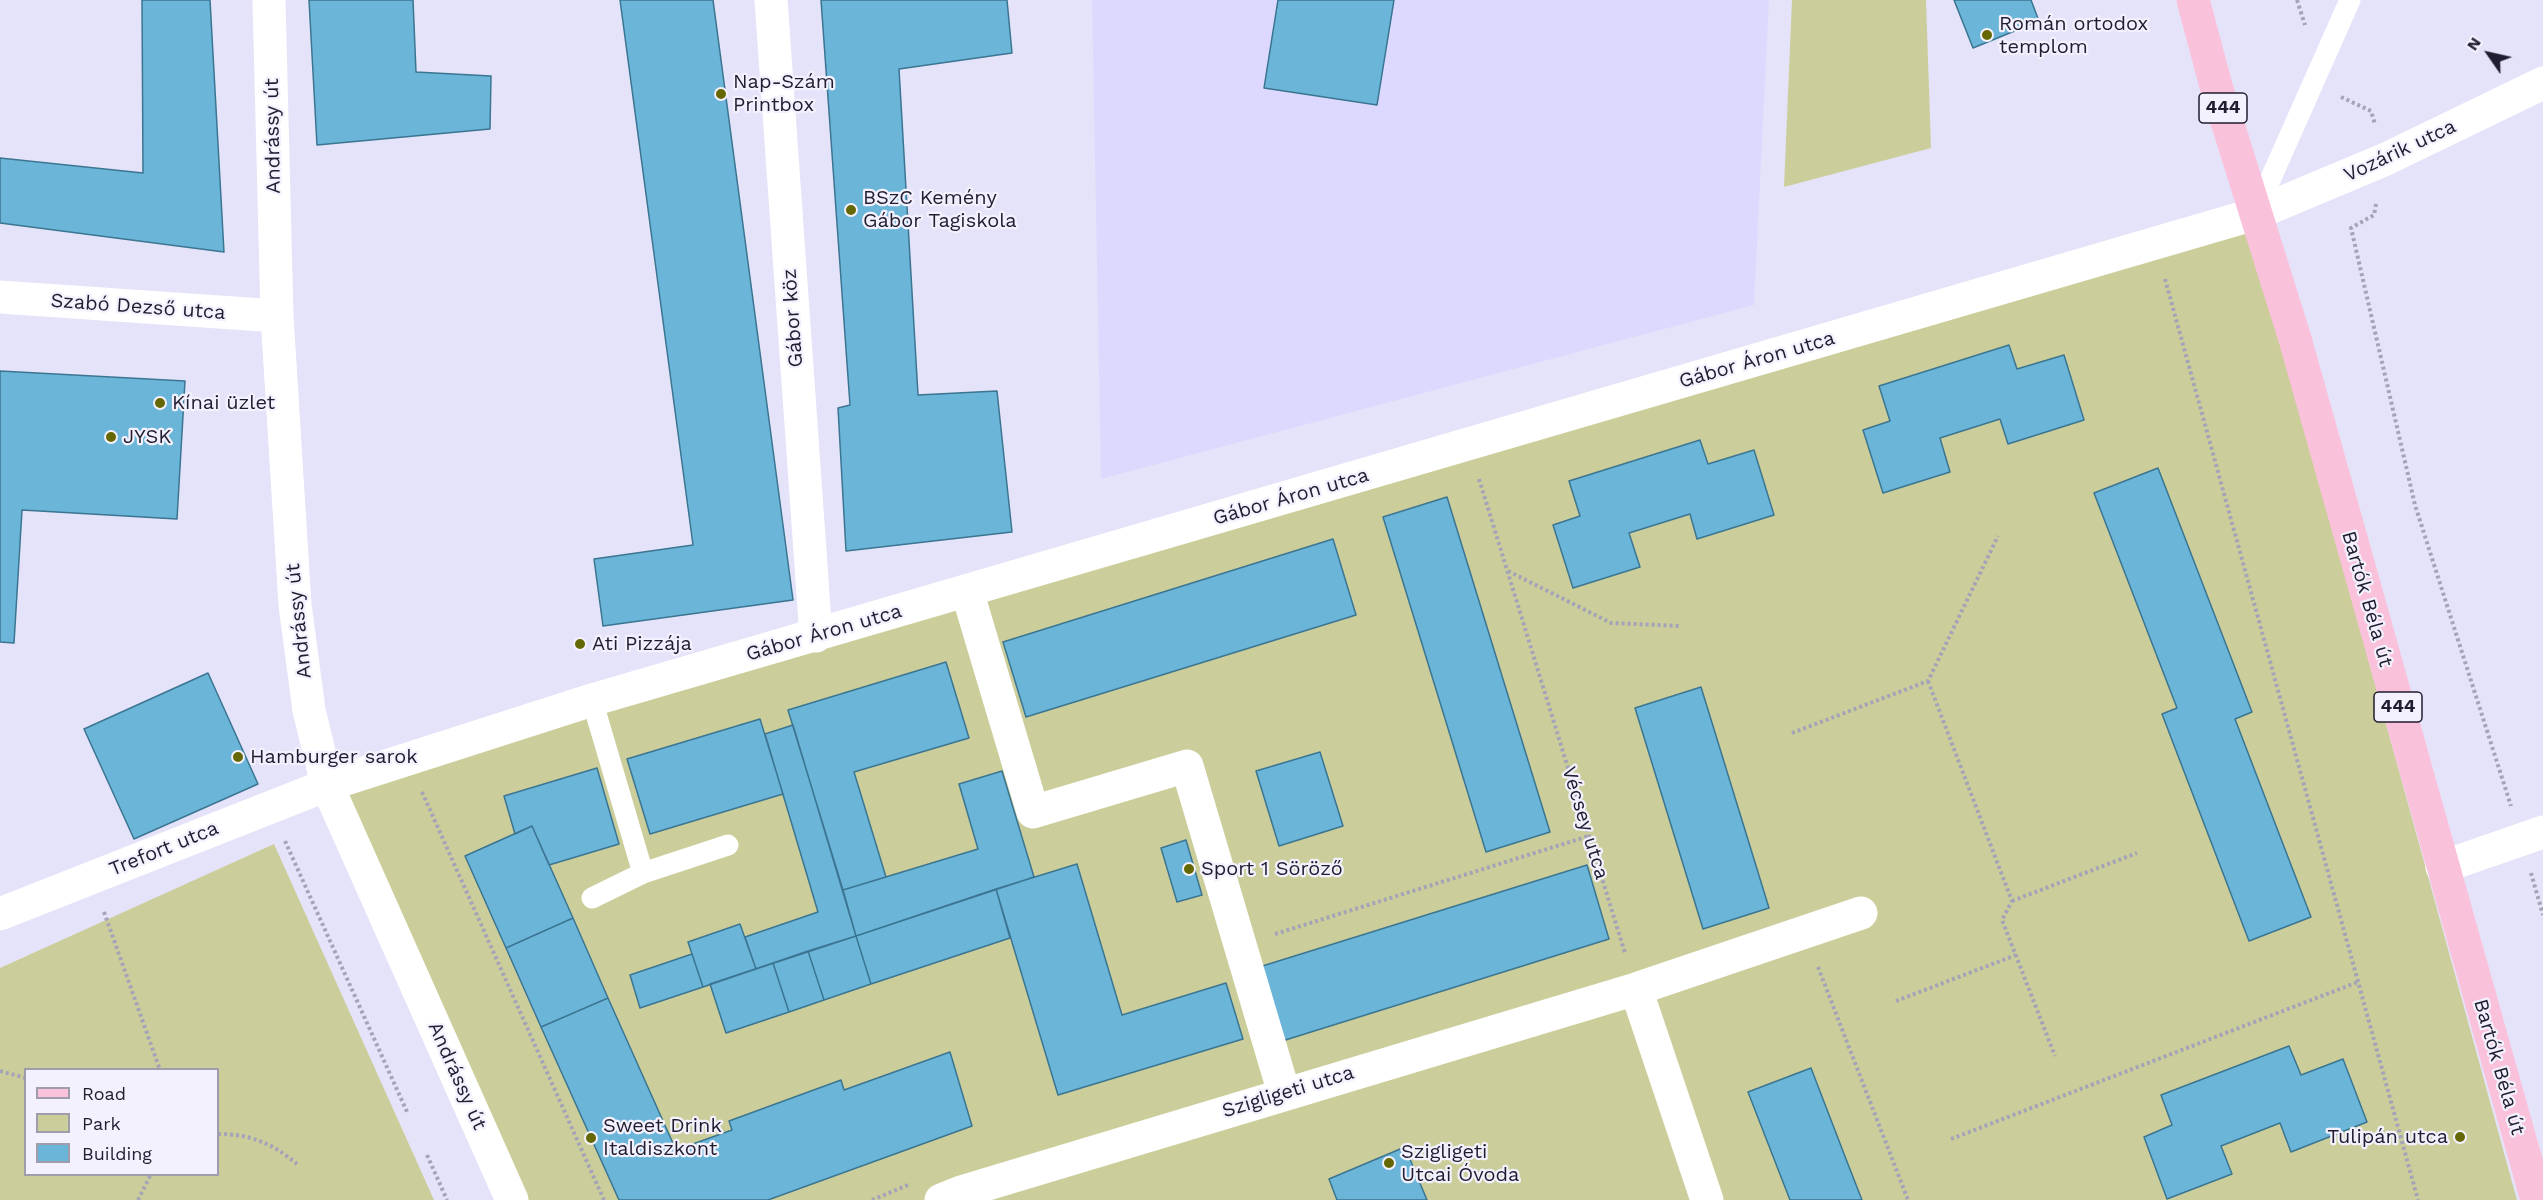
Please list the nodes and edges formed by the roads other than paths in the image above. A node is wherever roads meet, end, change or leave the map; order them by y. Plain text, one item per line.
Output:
1 (269, 0) edge
2 (771, 0) edge
3 (2193, 0) edge
4 (2350, 0) edge
5 (2543, 83) edge
6 (2255, 214) junction
7 (0, 297) edge
8 (277, 316) junction
9 (967, 591) junction
10 (816, 636) junction
11 (592, 700) junction
12 (327, 784) junction
13 (2532, 837) edge
14 (728, 845) dead end
15 (2442, 867) junction
16 (643, 873) junction
17 (592, 898) dead end
18 (1862, 913) dead end
19 (0, 914) edge
20 (1636, 988) junction
21 (1284, 1094) junction
22 (512, 1200) edge
23 (941, 1200) edge
24 (1707, 1200) edge
25 (2537, 1200) edge

1 - 8 street, Andrássy út
2 - 10 street, Gábor köz
3 - 6 main road, Bartók Béla út / 444
4 - 6 lane
5 - 6 street, Vozárik utca
6 - 9 street, Gábor Áron utca
6 - 15 main road, Bartók Béla út / 444
7 - 8 street, Szabó Dezső utca
8 - 12 street, Andrássy út
9 - 10 street, Gábor Áron utca
9 - 21 street
10 - 11 street, Gábor Áron utca
11 - 12 street, Gábor Áron utca
11 - 16 lane
12 - 19 street, Trefort utca
12 - 22 street, Andrássy út
13 - 15 street
14 - 16 lane
15 - 25 main road, Bartók Béla út / 444
16 - 17 lane
18 - 20 street, Szigligeti utca
20 - 21 street, Szigligeti utca
20 - 24 street
21 - 23 street, Szigligeti utca

